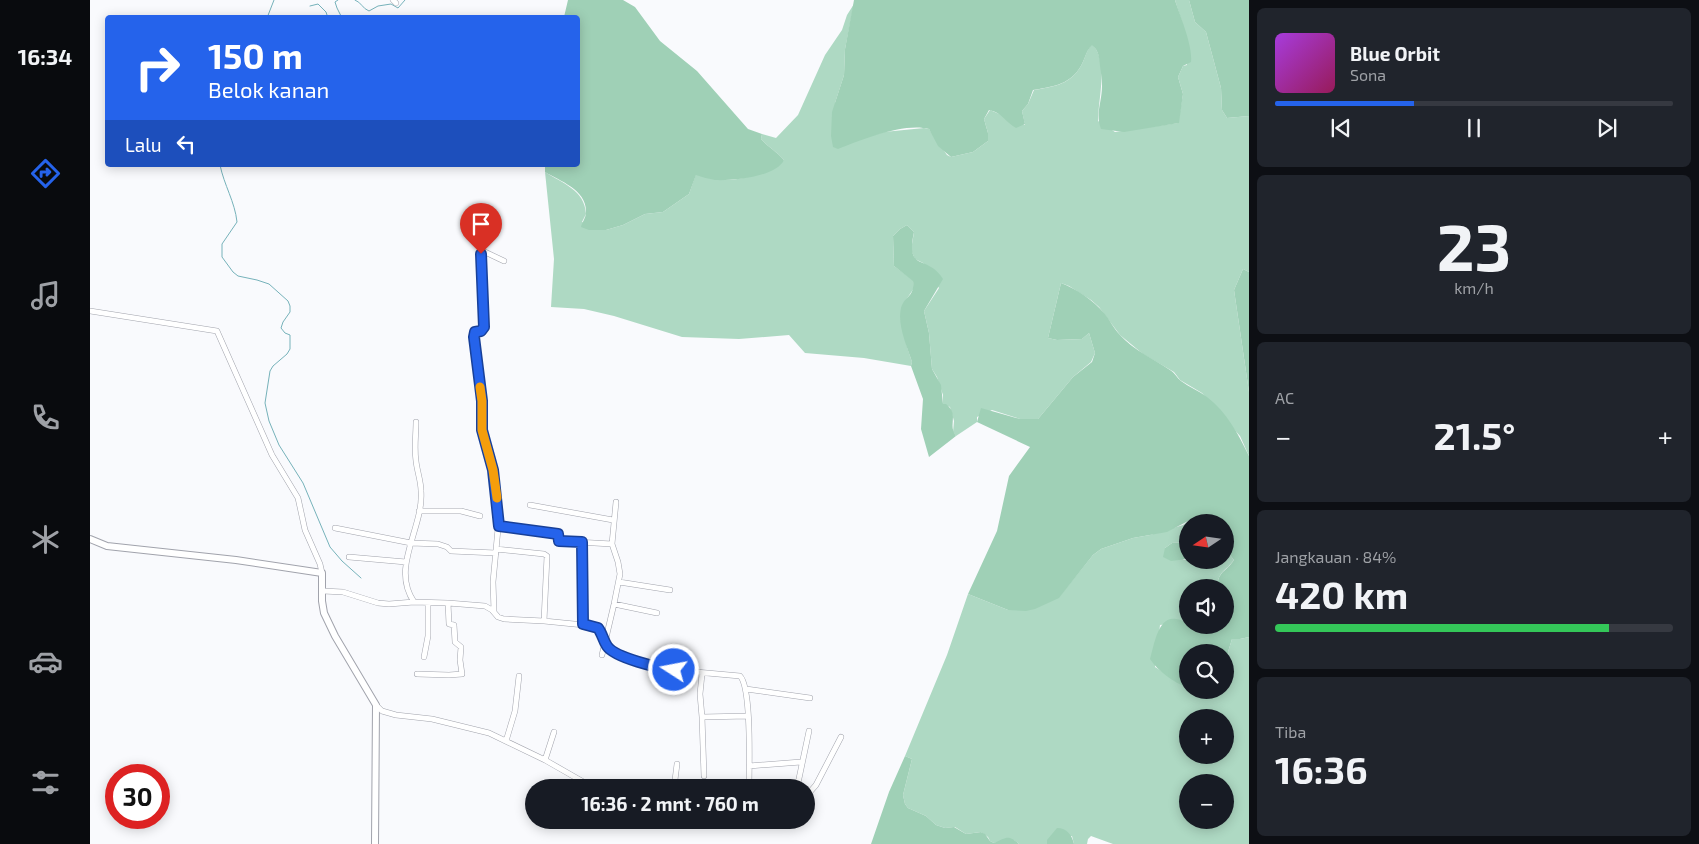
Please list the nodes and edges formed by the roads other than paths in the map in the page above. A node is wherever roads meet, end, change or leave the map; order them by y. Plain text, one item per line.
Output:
1 (504, 261) dead end
2 (90, 311) edge
3 (416, 422) dead end
4 (616, 502) dead end
5 (530, 505) dead end
6 (419, 511) junction
7 (480, 516) dead end
8 (613, 520) junction
9 (499, 526) junction
10 (335, 528) dead end
11 (90, 539) edge
12 (582, 542) junction
13 (411, 543) junction
14 (612, 544) junction
15 (496, 551) junction
16 (349, 557) dead end
17 (406, 562) junction
18 (322, 574) junction
19 (619, 582) junction
20 (670, 590) dead end
21 (323, 591) junction
22 (414, 602) junction
23 (428, 602) junction
24 (448, 603) junction
25 (614, 604) junction
26 (494, 612) junction
27 (657, 613) dead end
28 (544, 621) junction
29 (583, 624) junction
30 (605, 640) junction
31 (602, 654) dead end
32 (424, 657) dead end
33 (417, 674) dead end
34 (702, 674) junction
35 (519, 676) dead end
36 (746, 689) junction
37 (810, 698) dead end
38 (376, 705) junction
39 (748, 716) junction
40 (702, 717) junction
41 (810, 730) dead end
42 (554, 732) dead end
43 (841, 738) dead end
44 (506, 741) junction
45 (545, 760) junction
46 (801, 762) junction
47 (677, 764) dead end
48 (749, 766) junction
49 (704, 776) dead end
50 (578, 779) edge
51 (675, 779) edge
52 (749, 779) edge
53 (798, 779) edge
54 (815, 786) edge
55 (375, 844) edge

1 - 9 street
2 - 18 street
3 - 6 street
4 - 8 street
5 - 8 street
6 - 7 street
6 - 13 street
8 - 14 street
9 - 12 street
9 - 15 street
10 - 13 street
11 - 18 street
12 - 14 street
12 - 29 street
13 - 15 street
13 - 17 street
14 - 19 street
15 - 26 street
15 - 28 street
16 - 17 street
17 - 22 street
18 - 21 street
19 - 20 street
19 - 25 street
21 - 22 street
21 - 38 street
22 - 23 street
23 - 24 street
23 - 32 street
24 - 26 street
24 - 33 street
25 - 27 street
25 - 30 street
26 - 28 street
28 - 29 street
29 - 30 street
30 - 31 street
30 - 34 street
34 - 36 street
34 - 40 street
35 - 44 street
36 - 37 street
36 - 39 street
38 - 44 street
38 - 55 street
39 - 40 street
39 - 48 street
40 - 49 street
41 - 46 street
42 - 45 street
43 - 54 street
44 - 45 street
45 - 50 street
46 - 48 street
46 - 53 street
47 - 51 street
48 - 52 street

